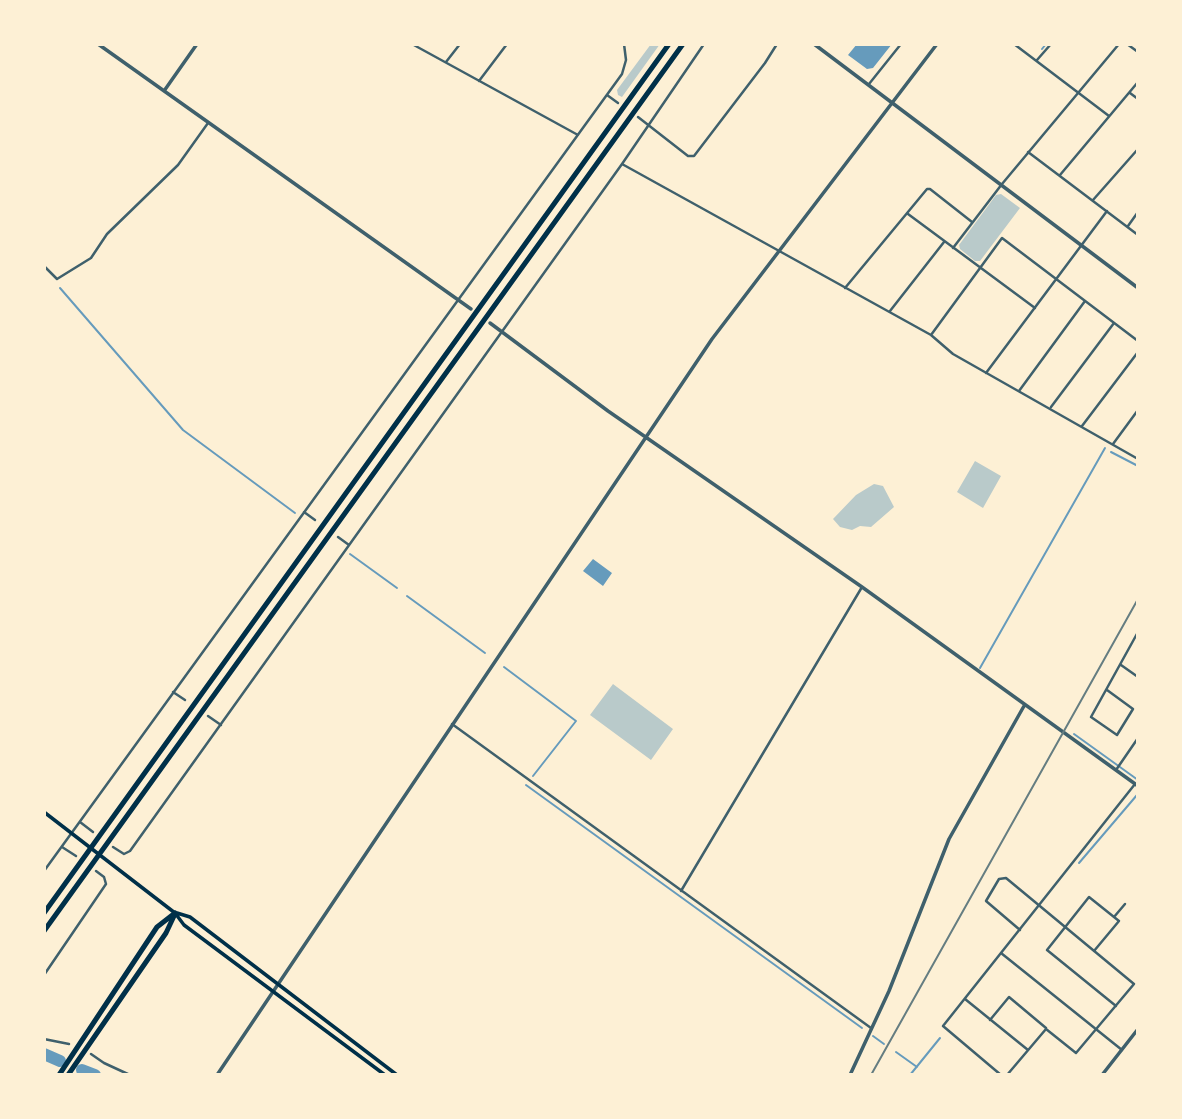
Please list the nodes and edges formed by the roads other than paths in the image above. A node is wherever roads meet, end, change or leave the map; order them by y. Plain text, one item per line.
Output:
1 (98, 44) edge
2 (197, 44) edge
3 (412, 44) edge
4 (460, 44) edge
5 (507, 44) edge
6 (624, 44) edge
7 (669, 44) edge
8 (683, 44) edge
9 (704, 44) edge
10 (777, 44) edge
11 (814, 44) edge
12 (901, 44) edge
13 (937, 44) edge
14 (1014, 44) edge
15 (1051, 44) edge
16 (1119, 44) edge
17 (1127, 44) edge
18 (1138, 52) edge
19 (1037, 61) junction
20 (446, 62) junction
21 (479, 81) junction
22 (1138, 82) edge
23 (869, 85) junction
24 (164, 91) junction
25 (1078, 92) junction
26 (1129, 92) junction
27 (607, 95) junction
28 (1138, 99) edge
29 (618, 103) dead end
30 (892, 103) junction
31 (1110, 116) junction
32 (638, 117) dead end
33 (208, 123) junction
34 (649, 125) junction
35 (578, 135) junction
36 (1138, 149) edge
37 (1028, 152) junction
38 (622, 164) junction
39 (1059, 175) junction
40 (1002, 184) junction
41 (1093, 200) junction
42 (1107, 211) junction
43 (1138, 212) edge
44 (907, 213) junction
45 (972, 222) junction
46 (1127, 227) junction
47 (1138, 235) edge
48 (944, 242) junction
49 (1082, 245) junction
50 (953, 248) junction
51 (778, 251) junction
52 (44, 265) edge
53 (979, 267) junction
54 (1056, 279) junction
55 (845, 288) junction
56 (1138, 288) edge
57 (459, 301) junction
58 (1085, 301) junction
59 (1035, 308) junction
60 (471, 309) dead end
61 (890, 312) junction
62 (491, 323) dead end
63 (1114, 323) junction
64 (500, 331) junction
65 (931, 335) junction
66 (1138, 341) edge
67 (1138, 352) edge
68 (986, 373) junction
69 (1019, 391) junction
70 (1050, 408) junction
71 (1138, 410) edge
72 (1082, 426) junction
73 (645, 437) junction
74 (1113, 444) junction
75 (1138, 459) edge
76 (304, 512) junction
77 (315, 520) dead end
78 (338, 537) dead end
79 (349, 545) junction
80 (862, 587) junction
81 (1138, 632) edge
82 (1136, 640) edge
83 (1121, 665) junction
84 (1138, 677) edge
85 (1107, 690) junction
86 (172, 692) junction
87 (185, 700) dead end
88 (1024, 705) junction
89 (208, 716) dead end
90 (452, 724) junction
91 (220, 725) junction
92 (1138, 738) edge
93 (1116, 769) junction
94 (1137, 785) edge
95 (44, 812) edge
96 (80, 822) junction
97 (93, 832) dead end
98 (72, 834) junction
99 (110, 846) junction
100 (62, 847) junction
101 (79, 858) junction
102 (93, 868) junction
103 (44, 871) edge
104 (681, 891) junction
105 (1125, 904) dead end
106 (1039, 905) junction
107 (44, 913) edge
108 (175, 913) junction
109 (1114, 917) junction
110 (1065, 927) junction
111 (1020, 930) junction
112 (44, 933) edge
113 (1094, 951) junction
114 (1001, 953) junction
115 (44, 975) edge
116 (279, 985) junction
117 (274, 993) junction
118 (965, 999) junction
119 (1116, 1006) junction
120 (990, 1020) junction
121 (871, 1028) junction
122 (1046, 1029) junction
123 (1138, 1029) edge
124 (1096, 1030) junction
125 (44, 1039) edge
126 (69, 1044) dead end
127 (1122, 1050) junction
128 (1028, 1051) junction
129 (91, 1054) dead end
130 (59, 1075) edge
131 (68, 1075) edge
132 (130, 1075) edge
133 (217, 1075) edge
134 (385, 1075) edge
135 (397, 1075) edge
136 (850, 1075) edge
137 (1001, 1075) edge
138 (1007, 1075) edge
139 (1102, 1075) edge

1 - 24 street
2 - 24 street
3 - 20 street
4 - 20 street
5 - 21 street
6 - 27 street
7 - 101 highway
8 - 99 highway
9 - 34 street
10 - 34 street
11 - 23 street
12 - 23 street
13 - 30 street
14 - 19 street
15 - 19 street
16 - 25 street
17 - 18 street
19 - 25 street
20 - 21 street
21 - 35 street
22 - 26 street
23 - 30 street
24 - 33 street
25 - 31 street
25 - 37 street
26 - 28 street
26 - 31 street
27 - 29 street
27 - 35 street
30 - 40 street
30 - 51 street
31 - 39 street
32 - 34 street
33 - 52 street
33 - 57 street
34 - 38 street
35 - 57 street
36 - 41 street
37 - 39 street
37 - 40 street
38 - 51 street
38 - 64 street
39 - 41 street
40 - 45 street
40 - 49 street
41 - 42 street
42 - 46 street
42 - 49 street
43 - 46 street
44 - 45 street
44 - 48 street
44 - 55 street
45 - 50 street
46 - 47 street
48 - 50 street
48 - 61 street
49 - 54 street
49 - 56 street
50 - 53 street
51 - 55 street
51 - 73 street
53 - 54 street
53 - 59 street
53 - 65 street
54 - 58 street
54 - 59 street
55 - 61 street
57 - 60 street
57 - 76 street
58 - 63 street
58 - 69 street
59 - 68 street
61 - 65 street
62 - 64 street
63 - 66 street
63 - 70 street
64 - 73 street
64 - 79 street
65 - 68 street
67 - 72 street
68 - 69 street
69 - 70 street
70 - 72 street
71 - 74 street
72 - 74 street
73 - 80 street
73 - 90 street
74 - 75 street
76 - 77 street
76 - 86 street
78 - 79 street
79 - 91 street
80 - 88 street
80 - 104 street
81 - 82 street
82 - 83 street
83 - 84 street
83 - 85 street
85 - 85 street
86 - 87 street
86 - 96 street
88 - 93 street
88 - 121 street
89 - 91 street
90 - 104 street
90 - 116 street
91 - 99 street
92 - 93 street
93 - 94 street
94 - 106 street
95 - 98 main road
96 - 97 street
96 - 98 street
98 - 100 street
98 - 108 main road
99 - 102 highway
100 - 101 street
100 - 103 street
101 - 107 highway
102 - 112 highway
102 - 115 street
104 - 121 street
105 - 109 street
106 - 110 street
106 - 111 street
106 - 111 street
108 - 116 main road
108 - 117 main road
108 - 130 highway
108 - 131 highway
109 - 110 street
109 - 113 street
110 - 113 street
110 - 119 street
111 - 114 street
113 - 119 street
114 - 118 street
114 - 124 street
116 - 117 street
116 - 135 main road
117 - 133 street
117 - 134 main road
118 - 120 street
118 - 137 street
119 - 124 street
120 - 122 street
120 - 128 street
121 - 136 street
122 - 124 street
122 - 128 street
123 - 127 street
124 - 127 street
125 - 126 street
127 - 139 street
128 - 138 street
129 - 132 street

